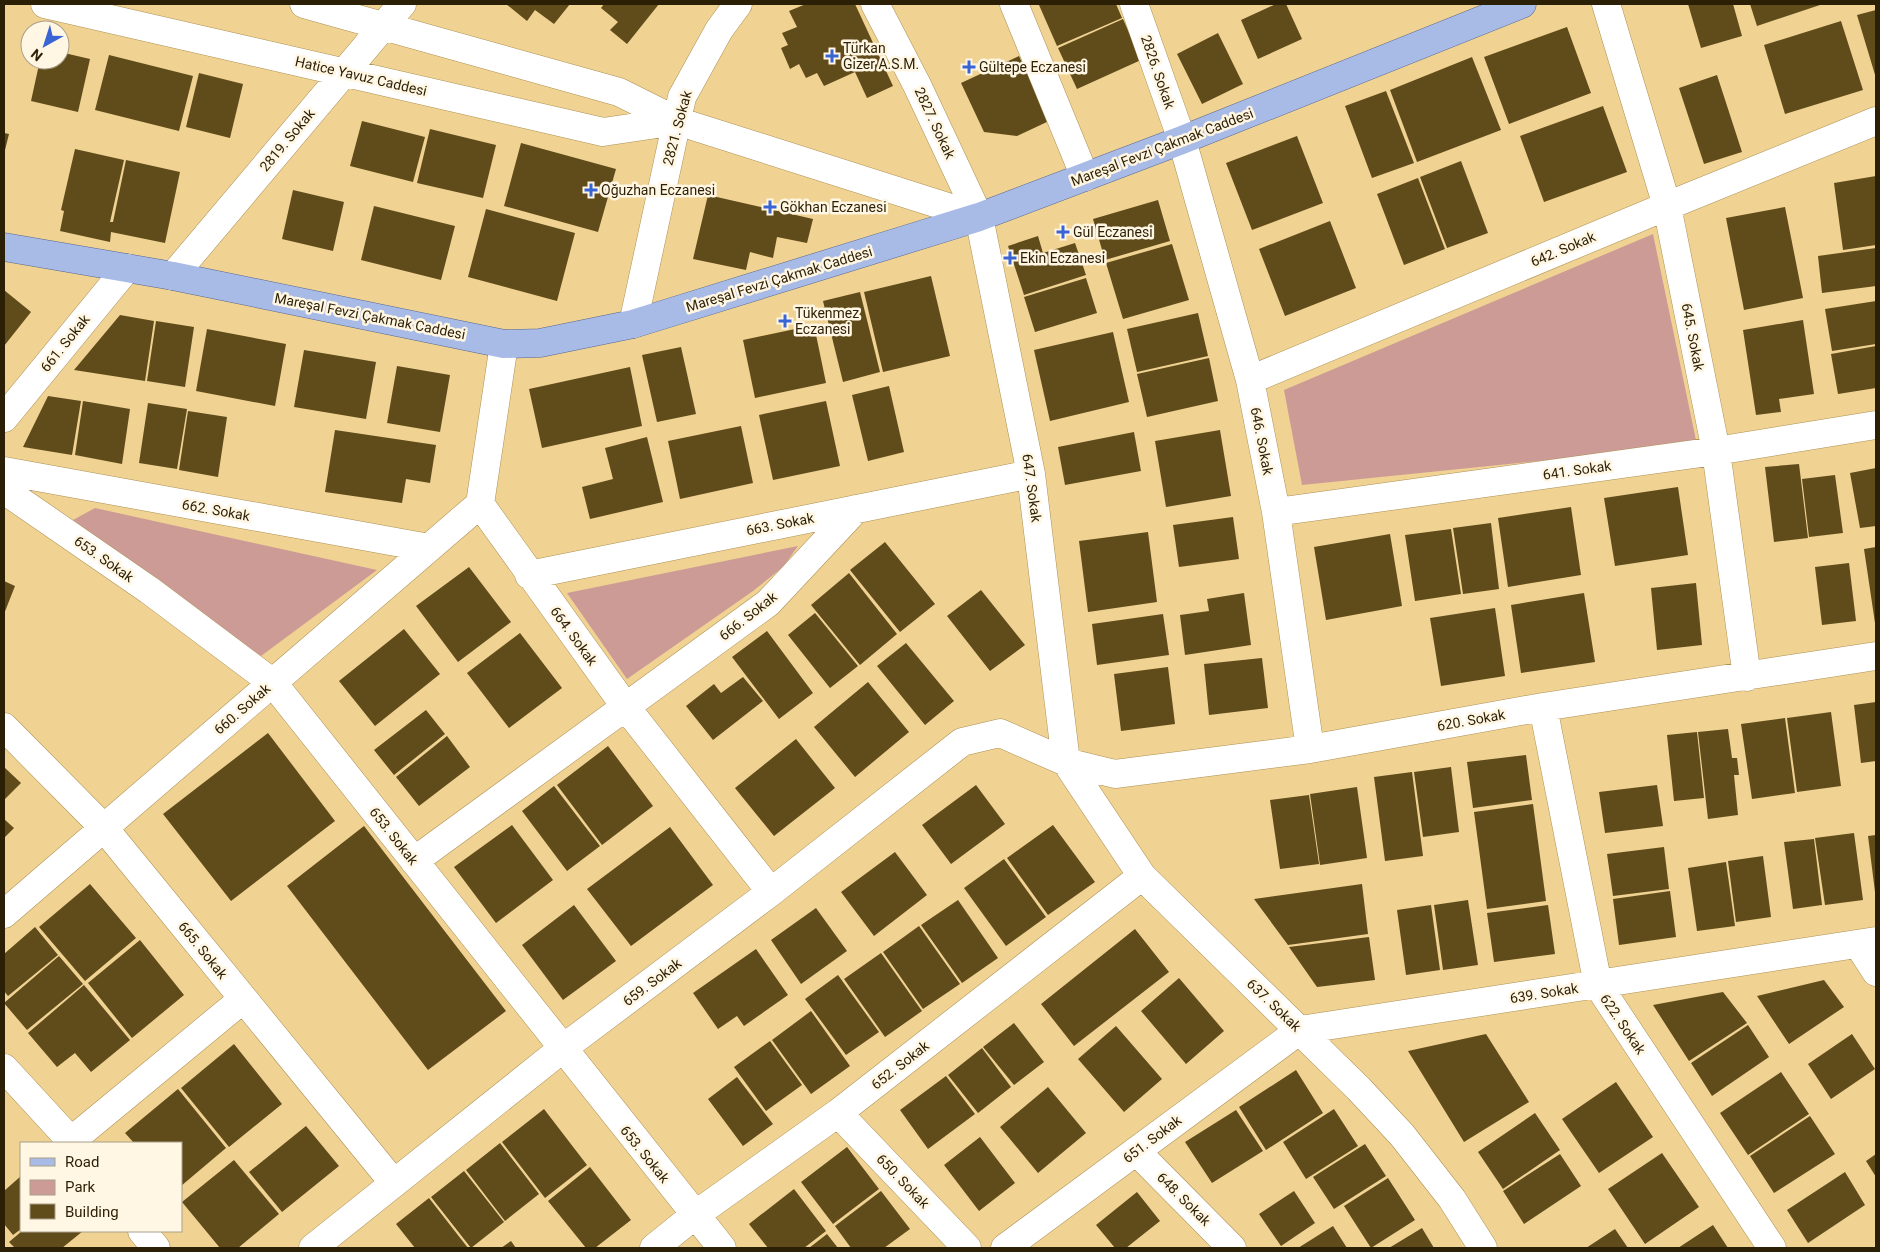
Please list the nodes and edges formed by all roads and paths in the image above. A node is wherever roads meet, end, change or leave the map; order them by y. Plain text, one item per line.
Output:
1 (45, 4) edge
2 (304, 4) edge
3 (402, 4) edge
4 (738, 4) edge
5 (875, 4) edge
6 (1014, 4) edge
7 (1134, 4) edge
8 (1522, 4) edge
9 (1606, 4) edge
10 (351, 10) edge
11 (384, 25) junction
12 (344, 72) junction
13 (677, 121) junction
14 (1876, 121) edge
15 (1182, 140) junction
16 (1085, 177) junction
17 (1667, 206) junction
18 (979, 217) junction
19 (4, 247) edge
20 (127, 268) junction
21 (173, 276) junction
22 (633, 324) junction
23 (504, 344) junction
24 (1250, 380) junction
25 (4, 418) edge
26 (1876, 425) edge
27 (1716, 451) junction
28 (4, 471) edge
29 (1031, 474) junction
30 (4, 490) edge
31 (480, 504) junction
32 (856, 509) junction
33 (1276, 512) junction
34 (429, 548) junction
35 (529, 575) junction
36 (1876, 656) edge
37 (1747, 677) junction
38 (273, 683) junction
39 (625, 706) junction
40 (1543, 707) junction
41 (4, 727) edge
42 (1000, 733) joint
43 (1310, 749) junction
44 (1066, 762) junction
45 (104, 828) junction
46 (414, 861) junction
47 (1142, 876) junction
48 (771, 892) junction
49 (4, 914) edge
50 (1867, 943) edge
51 (1876, 972) edge
52 (1598, 985) junction
53 (243, 999) junction
54 (1300, 1030) junction
55 (562, 1049) junction
56 (4, 1068) edge
57 (838, 1114) junction
58 (72, 1142) edge
59 (1136, 1151) junction
60 (393, 1182) junction
61 (695, 1215) junction
62 (143, 1232) edge
63 (156, 1248) edge
64 (313, 1248) edge
65 (654, 1248) edge
66 (722, 1248) edge
67 (967, 1248) edge
68 (1005, 1248) edge
69 (1232, 1248) edge
70 (1483, 1248) edge
71 (1772, 1248) edge

1 - 12 street, Hatice Yavuz Caddesi
2 - 10 street
3 - 11 street, 2819. Sokak
4 - 13 street, 2821. Sokak
5 - 18 street, 2827. Sokak
6 - 16 street
7 - 15 street, 2826. Sokak
8 - 15 main road, Mareşal Fevzi Çakmak Caddesi
9 - 17 street, 645. Sokak
10 - 11 street
11 - 12 street, 2819. Sokak
11 - 13 street
12 - 13 street, Hatice Yavuz Caddesi
12 - 21 street, 2819. Sokak
13 - 18 street
13 - 22 street, 2821. Sokak
14 - 17 street, 642. Sokak
15 - 16 main road, Mareşal Fevzi Çakmak Caddesi
15 - 24 street, 646. Sokak
16 - 18 main road, Mareşal Fevzi Çakmak Caddesi
17 - 24 street, 642. Sokak
17 - 27 street, 645. Sokak
18 - 22 main road, Mareşal Fevzi Çakmak Caddesi
18 - 29 street, 647. Sokak
19 - 20 main road, Mareşal Fevzi Çakmak Caddesi
20 - 21 main road, Mareşal Fevzi Çakmak Caddesi
20 - 25 street, 661. Sokak
21 - 23 main road, Mareşal Fevzi Çakmak Caddesi
22 - 23 main road, Mareşal Fevzi Çakmak Caddesi
23 - 31 street
24 - 33 street, 646. Sokak
26 - 27 street, 641. Sokak
27 - 33 street, 641. Sokak
27 - 37 street, 645. Sokak
28 - 34 street, 662. Sokak
29 - 32 street, 663. Sokak
29 - 44 street, 647. Sokak
30 - 38 street, 653. Sokak
31 - 34 street, 660. Sokak
31 - 35 street, 664. Sokak
32 - 35 street, 663. Sokak
32 - 39 street, 666. Sokak
33 - 43 street, 646. Sokak
34 - 38 street, 660. Sokak
35 - 39 street, 664. Sokak
36 - 37 street, 620. Sokak
37 - 40 street, 620. Sokak
38 - 45 street, 660. Sokak
38 - 46 street, 653. Sokak
39 - 46 street, 666. Sokak
39 - 48 street, 664. Sokak
40 - 43 street, 620. Sokak
40 - 52 street, 622. Sokak
41 - 45 street, 665. Sokak
42 - 44 street, 620. Sokak
42 - 48 street, 659. Sokak
43 - 44 street, 620. Sokak
44 - 47 street, 637. Sokak
45 - 49 street, 660. Sokak
45 - 53 street, 665. Sokak
46 - 55 street, 653. Sokak
47 - 54 street, 637. Sokak
47 - 57 street, 652. Sokak
48 - 55 street, 659. Sokak
50 - 51 street
50 - 52 street, 639. Sokak
52 - 54 street, 639. Sokak
52 - 71 street, 622. Sokak
53 - 58 street
53 - 60 street, 665. Sokak
54 - 59 street, 651. Sokak
54 - 70 street, 637. Sokak
55 - 60 street, 659. Sokak
55 - 61 street, 653. Sokak
56 - 58 street
57 - 61 street, 652. Sokak
57 - 67 street, 650. Sokak
59 - 68 street, 651. Sokak
59 - 69 street, 648. Sokak
60 - 64 street, 659. Sokak
61 - 65 street, 652. Sokak
61 - 66 street, 653. Sokak
62 - 63 street

